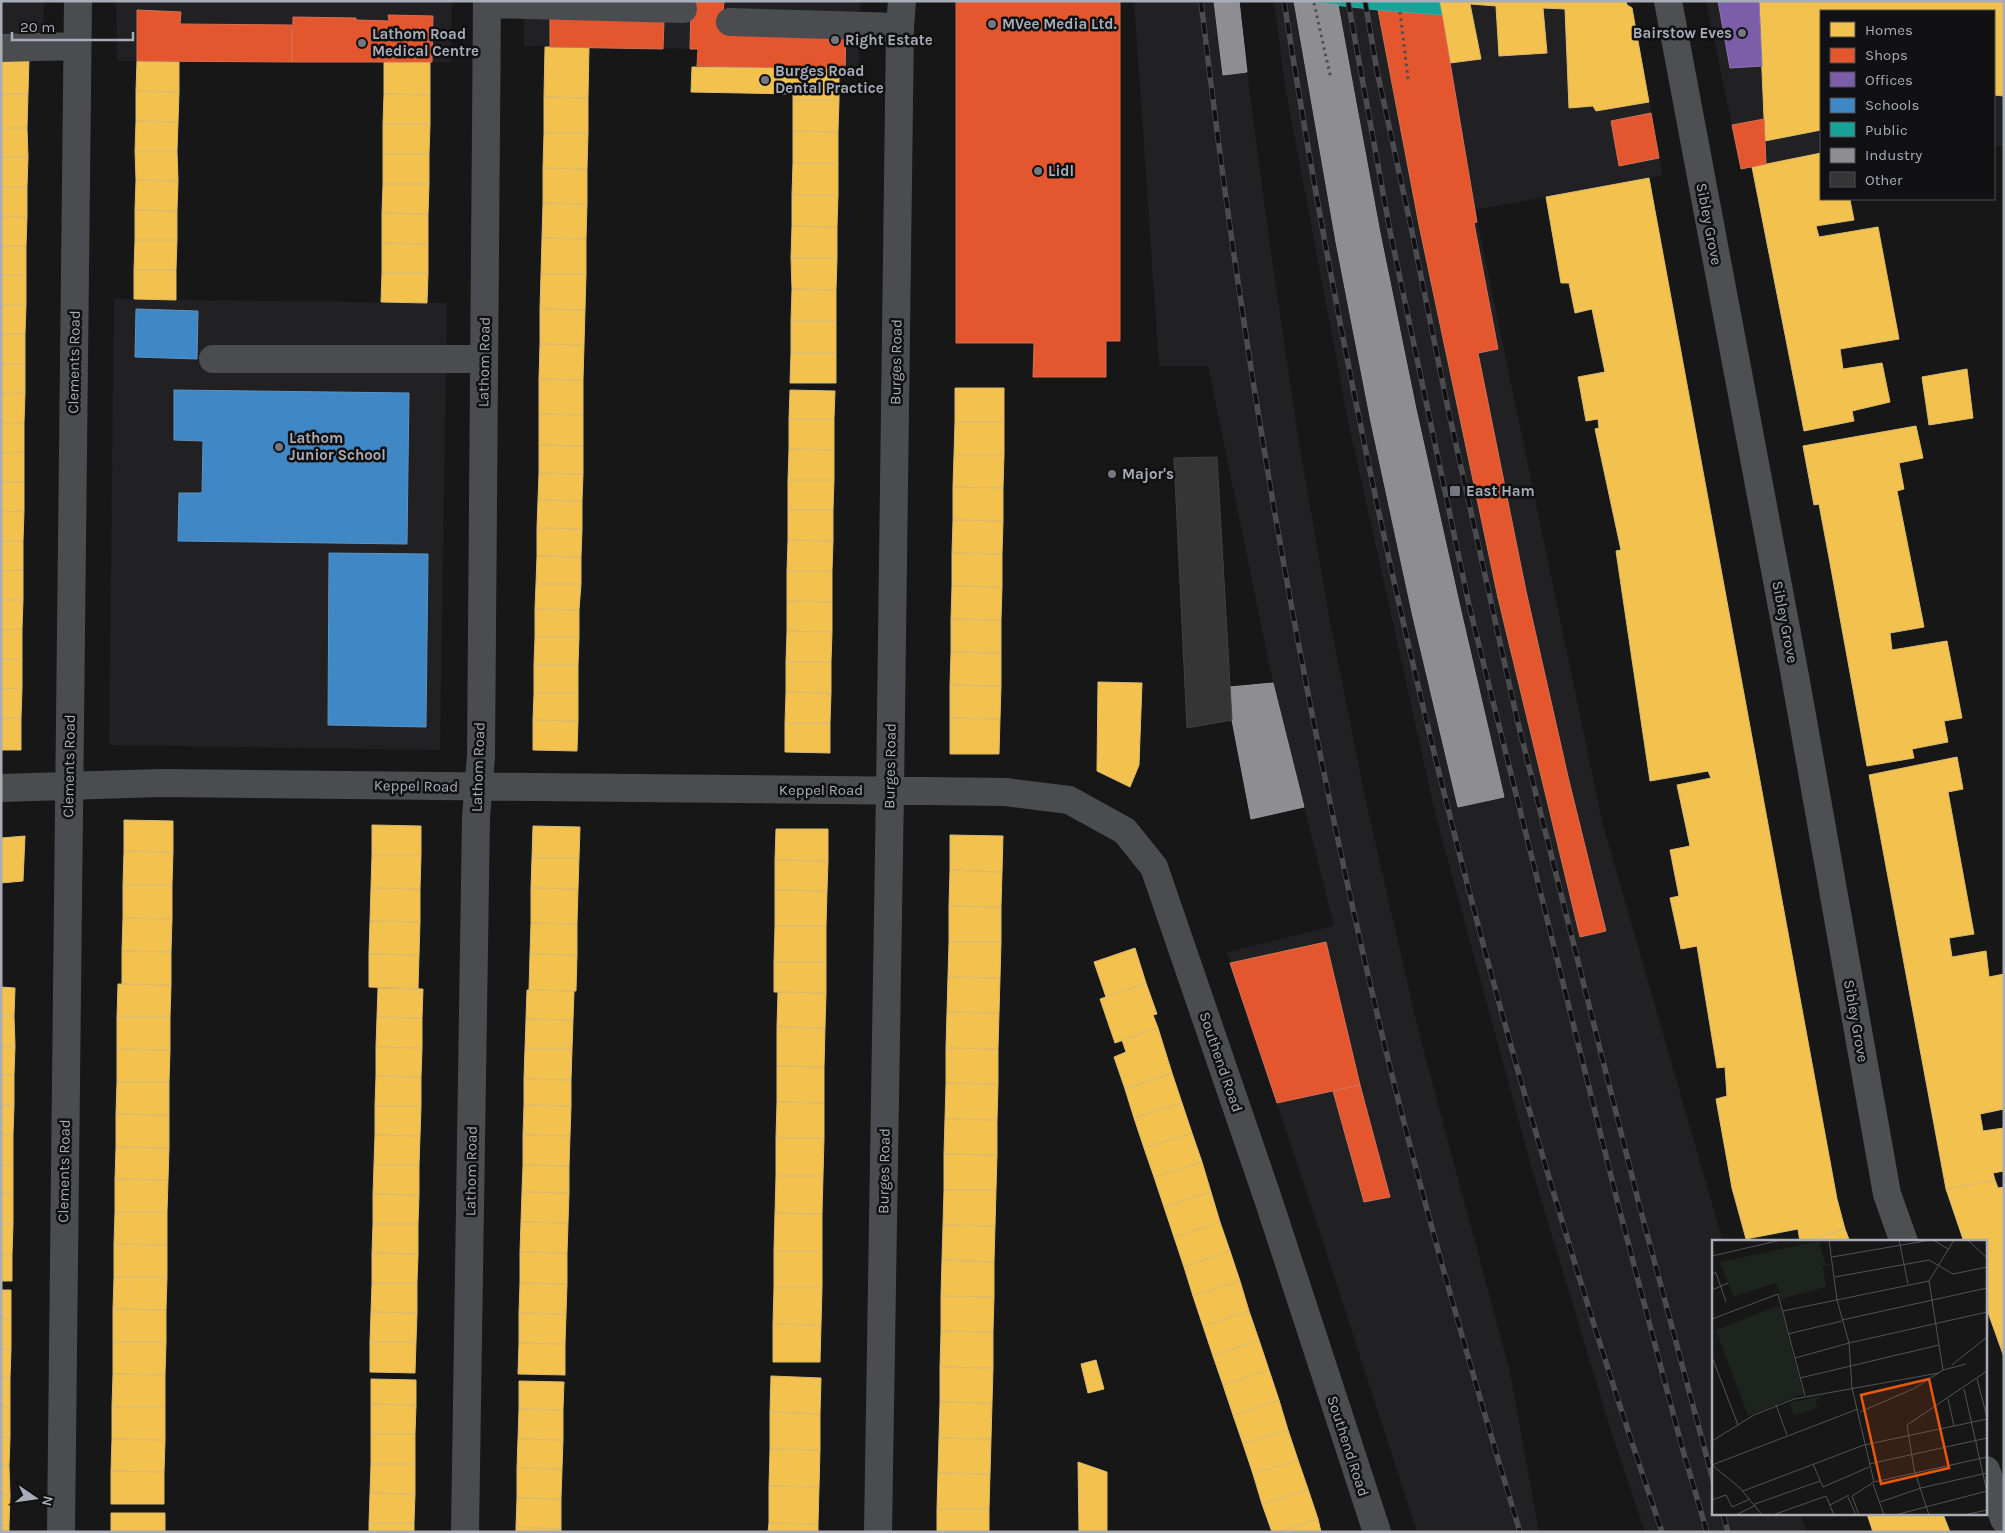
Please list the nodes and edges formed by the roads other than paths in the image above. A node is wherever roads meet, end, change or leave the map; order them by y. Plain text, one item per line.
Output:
1 (78, 1) edge
2 (1668, 1) edge
3 (487, 2) edge
4 (683, 9) dead end
5 (901, 14) edge
6 (730, 22) dead end
7 (77, 46) junction
8 (1, 48) edge
9 (484, 359) junction
10 (213, 360) dead end
11 (69, 787) junction
12 (478, 787) junction
13 (1, 788) edge
14 (890, 791) junction
15 (1903, 1240) edge
16 (1988, 1475) edge
17 (2004, 1519) edge
18 (61, 1532) edge
19 (465, 1532) edge
20 (878, 1532) edge
21 (1377, 1532) edge

1 - 7 street, Clements Road
2 - 15 main road, Sibley Grove
3 - 4 street
3 - 9 street, Lathom Road
5 - 6 street
5 - 14 street, Burges Road
7 - 8 street
7 - 11 street, Clements Road
9 - 10 street
9 - 12 street, Lathom Road
11 - 12 street, Keppel Road
11 - 13 street, Keppel Road
11 - 18 street, Clements Road
12 - 14 street, Keppel Road
12 - 19 street, Lathom Road
14 - 20 street, Burges Road
14 - 21 street, Southend Road
16 - 17 main road

